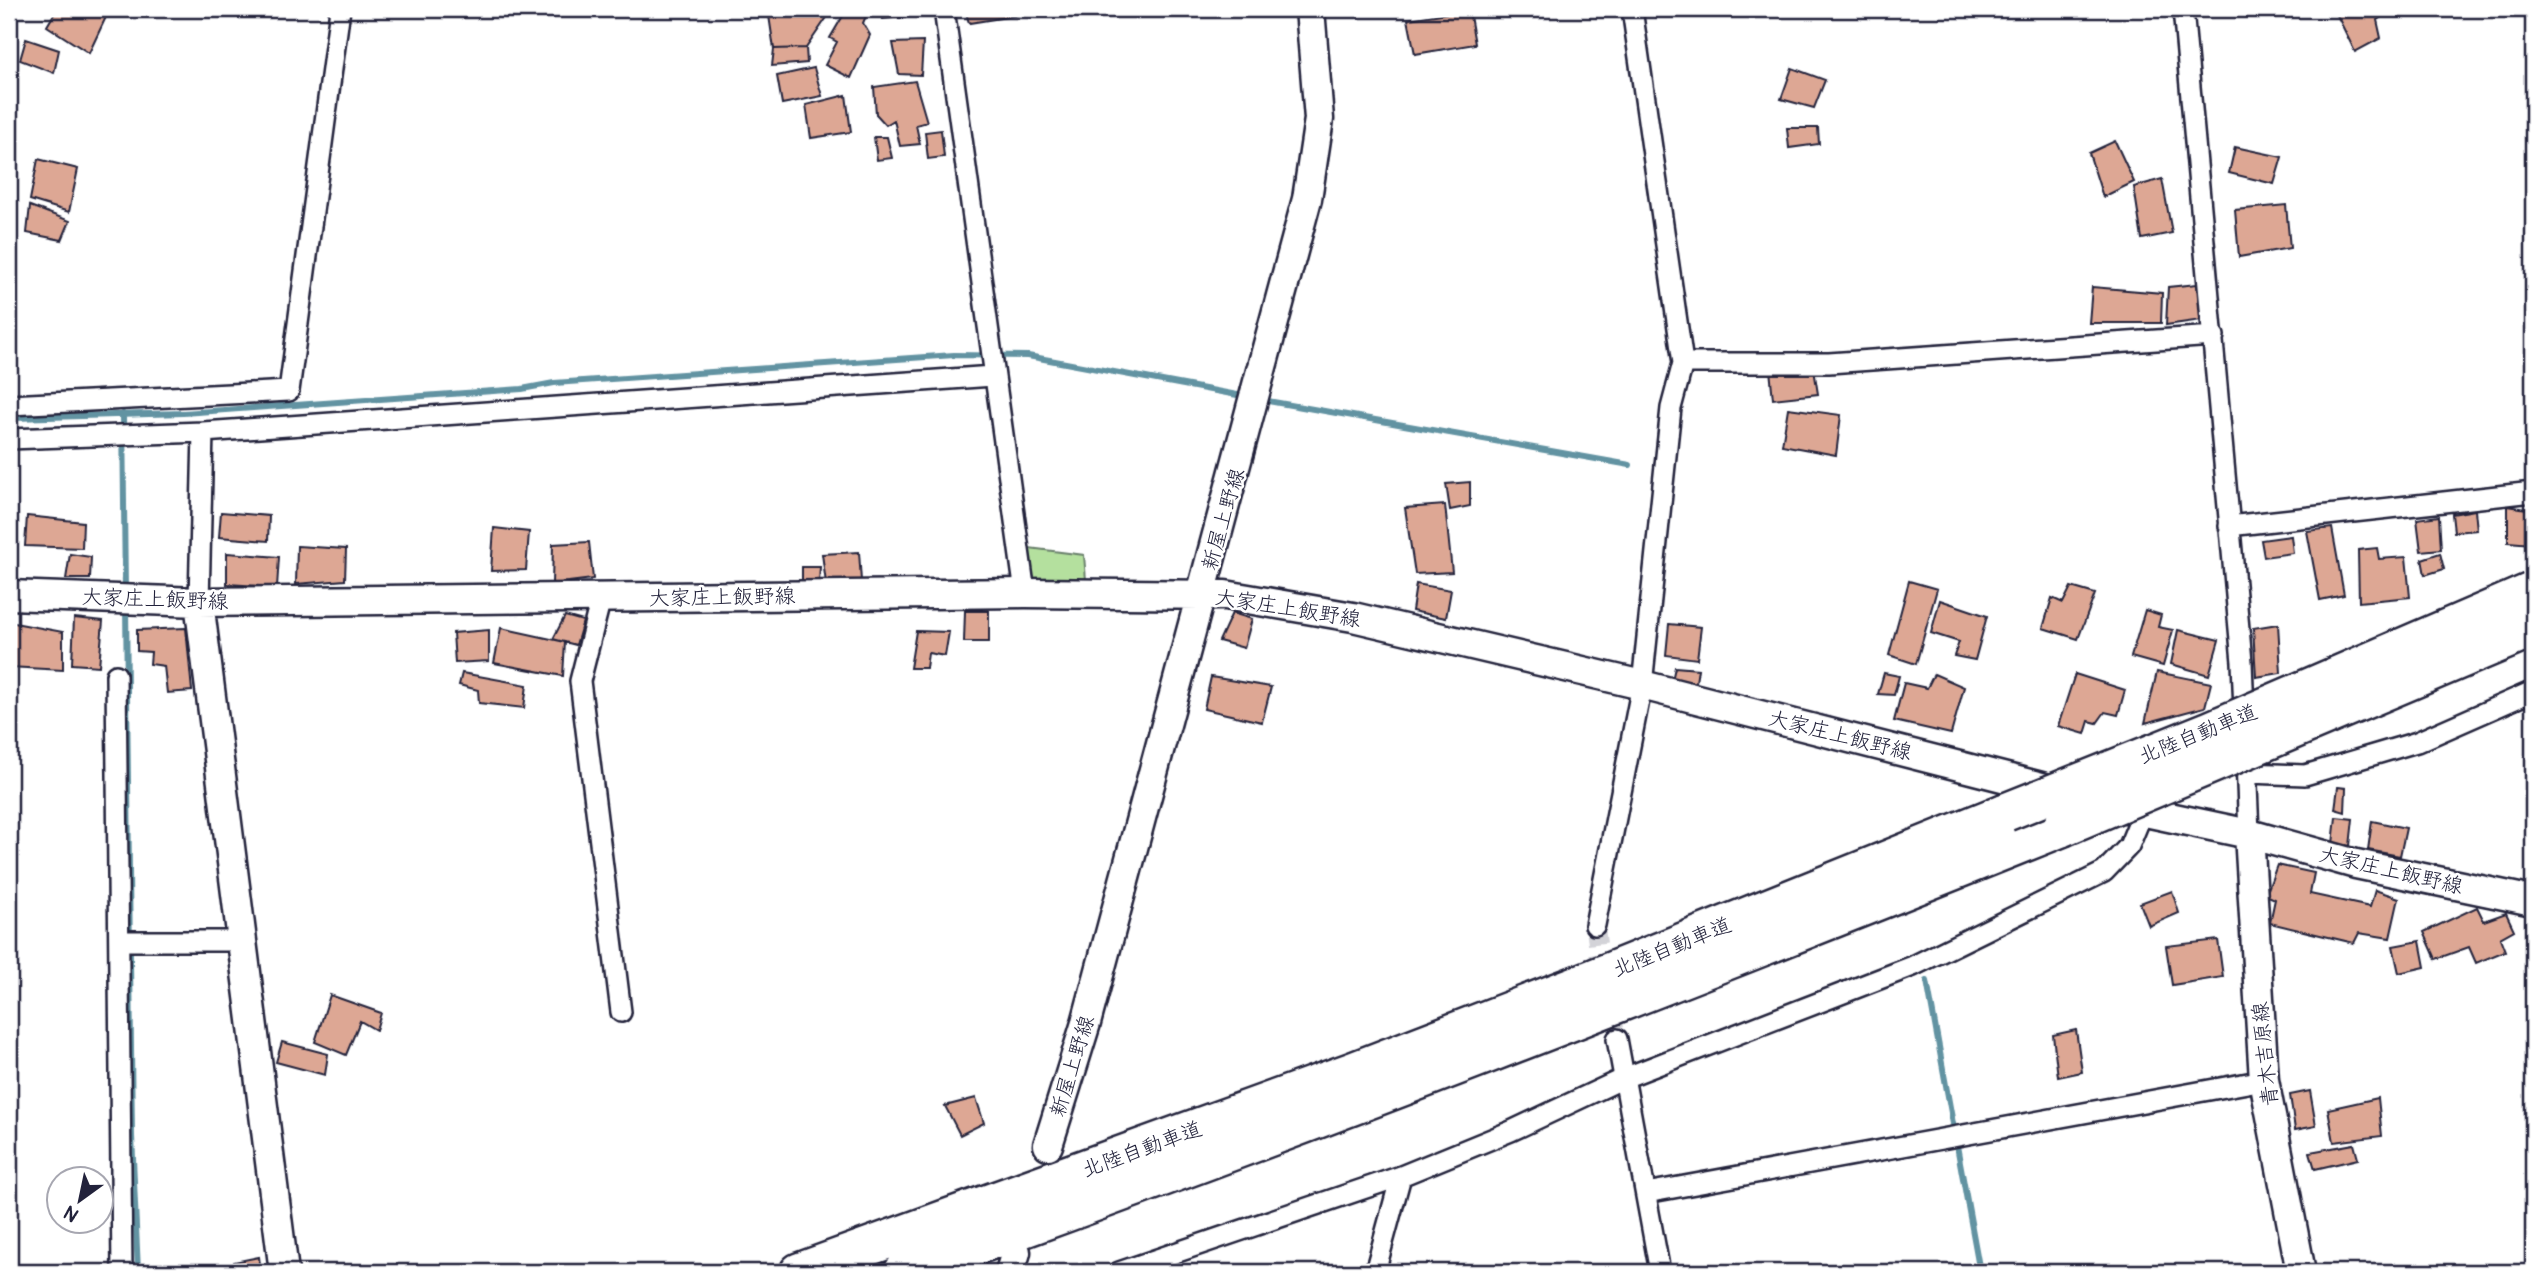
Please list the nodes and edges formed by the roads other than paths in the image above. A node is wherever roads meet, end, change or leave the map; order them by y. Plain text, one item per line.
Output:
1 (340, 9) edge
2 (944, 9) edge
3 (1310, 9) edge
4 (1632, 9) edge
5 (2183, 9) edge
6 (2214, 336) junction
7 (1683, 363) junction
8 (993, 376) junction
9 (9, 405) edge
10 (203, 432) junction
11 (9, 439) edge
12 (2533, 492) edge
13 (2229, 526) junction
14 (2533, 592) edge
15 (1025, 593) junction
16 (9, 595) edge
17 (1202, 595) junction
18 (600, 598) junction
19 (199, 602) junction
20 (2533, 629) edge
21 (116, 675) dead end
22 (1642, 685) junction
23 (2533, 691) edge
24 (2246, 773) junction
25 (2143, 812) junction
26 (2249, 834) junction
27 (2533, 901) edge
28 (1595, 925) tunnel mouth
29 (120, 941) junction
30 (242, 941) junction
31 (621, 1012) dead end
32 (1617, 1039) tunnel mouth
33 (1624, 1078) junction
34 (2264, 1080) junction
35 (1048, 1144) dead end
36 (1401, 1176) junction
37 (1646, 1193) junction
38 (122, 1272) edge
39 (284, 1272) edge
40 (799, 1272) edge
41 (903, 1272) edge
42 (1119, 1272) edge
43 (1375, 1272) edge
44 (1660, 1272) edge
45 (2301, 1272) edge

1 - 9 street
2 - 8 street
3 - 17 main road, 新屋上野線
4 - 7 street
5 - 6 street
6 - 7 street
6 - 13 street
7 - 22 street
8 - 10 street
8 - 15 street
10 - 11 street
10 - 19 street
12 - 13 street
13 - 24 street
14 - 40 highway, 北陸自動車道, bridge
15 - 17 main road, 大家庄上飯野線
15 - 18 main road, 大家庄上飯野線
16 - 19 main road, 大家庄上飯野線
17 - 22 main road, 大家庄上飯野線
17 - 35 main road, 新屋上野線
18 - 19 main road, 大家庄上飯野線
18 - 31 street
19 - 30 main road
20 - 41 highway, 北陸自動車道, bridge
21 - 29 street
22 - 25 main road, 大家庄上飯野線
22 - 28 street
23 - 24 street
24 - 26 street
25 - 26 main road, 大家庄上飯野線
25 - 33 street
26 - 27 main road, 大家庄上飯野線
26 - 34 main road, 青木吉原線
29 - 30 street
29 - 38 street
30 - 39 main road
32 - 33 street
33 - 36 street
33 - 37 street
34 - 37 street
34 - 45 main road, 青木吉原線
36 - 42 street
36 - 43 street
37 - 44 street

